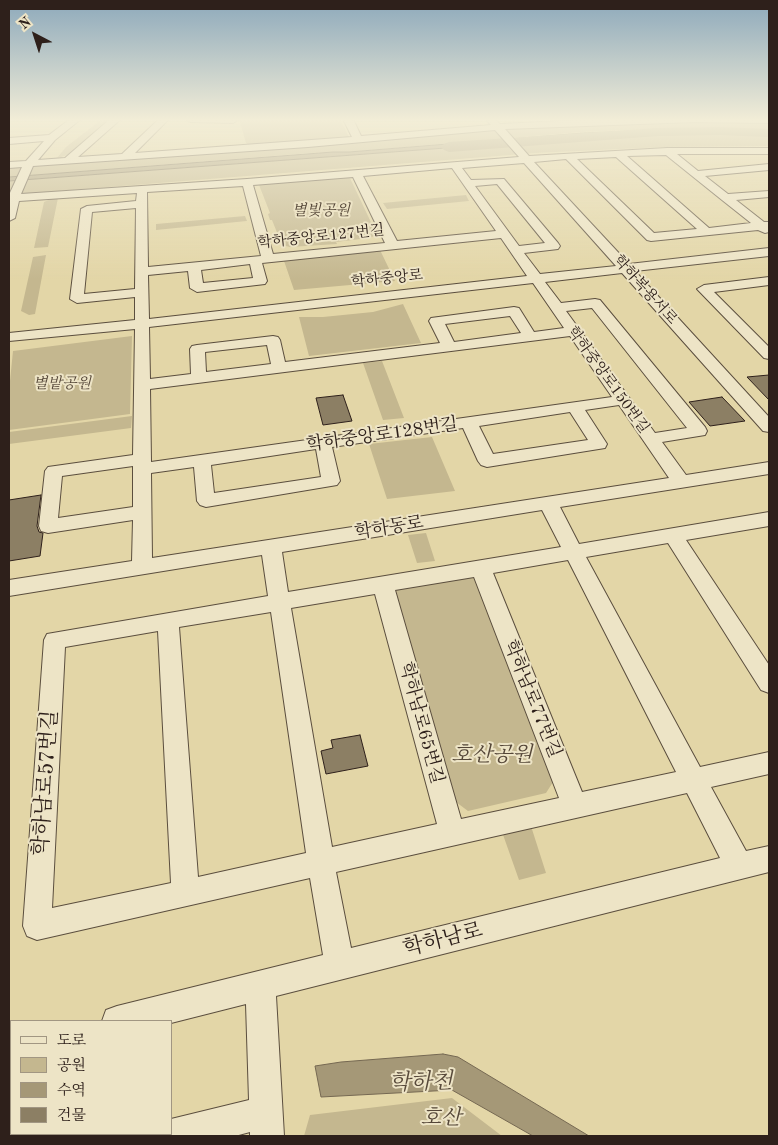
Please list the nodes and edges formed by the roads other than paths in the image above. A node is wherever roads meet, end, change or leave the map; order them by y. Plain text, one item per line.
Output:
1 (24, 172) edge
2 (362, 172) edge
3 (460, 172) edge
4 (539, 172) edge
5 (585, 172) edge
6 (639, 172) edge
7 (712, 172) edge
8 (356, 173) junction
9 (696, 174) joint
10 (247, 182) junction
11 (468, 183) junction
12 (142, 189) junction
13 (769, 194) edge
14 (13, 196) edge
15 (726, 198) junction
16 (142, 204) junction
17 (9, 218) edge
18 (766, 228) edge
19 (706, 232) junction
20 (503, 234) junction
21 (393, 246) junction
22 (514, 250) junction
23 (769, 252) edge
24 (261, 260) junction
25 (194, 267) junction
26 (626, 268) junction
27 (141, 272) junction
28 (535, 279) junction
29 (767, 283) edge
30 (141, 292) junction
31 (556, 308) junction
32 (140, 324) junction
33 (573, 331) junction
34 (9, 336) edge
35 (530, 337) junction
36 (449, 347) junction
37 (769, 355) edge
38 (279, 368) junction
39 (199, 378) junction
40 (141, 385) junction
41 (623, 400) junction
42 (575, 407) junction
43 (469, 422) junction
44 (769, 428) edge
45 (650, 439) junction
46 (323, 443) junction
47 (202, 460) junction
48 (142, 464) junction
49 (769, 468) edge
50 (681, 481) junction
51 (548, 503) junction
52 (142, 512) junction
53 (769, 518) edge
54 (673, 535) junction
55 (271, 547) junction
56 (573, 552) junction
57 (480, 567) junction
58 (142, 568) junction
59 (383, 584) junction
60 (9, 588) edge
61 (280, 602) junction
62 (168, 620) junction
63 (769, 683) edge
64 (769, 763) edge
65 (692, 780) junction
66 (575, 806) junction
67 (452, 833) junction
68 (769, 859) edge
69 (321, 862) junction
70 (739, 866) junction
71 (185, 893) junction
72 (340, 966) junction
73 (260, 986) junction
74 (122, 1020) edge
75 (267, 1124) edge
76 (171, 1136) edge

1 - 14 street
2 - 8 street
3 - 11 street, 학하중앙로150번길
4 - 26 street, 학하복용서로
5 - 19 street
6 - 19 street
7 - 9 street
8 - 10 street
8 - 21 street
9 - 15 street
10 - 12 street
10 - 24 street
11 - 20 street, 학하중앙로150번길
11 - 22 street
12 - 14 street
12 - 16 street
13 - 15 street
14 - 17 street
15 - 18 street
16 - 27 street
16 - 30 street
18 - 19 street
20 - 21 street, 학하중앙로127번길
20 - 22 street, 학하중앙로150번길
21 - 24 street, 학하중앙로127번길
22 - 28 street, 학하중앙로150번길
23 - 26 street, 학하중앙로
24 - 25 street, 학하중앙로127번길
24 - 25 street
25 - 27 street, 학하중앙로127번길
26 - 28 street, 학하중앙로
26 - 44 street, 학하복용서로
27 - 30 street
28 - 31 street, 학하중앙로150번길
28 - 32 street, 학하중앙로
29 - 37 street
30 - 32 street
31 - 33 street, 학하중앙로150번길
31 - 45 street
32 - 34 street, 학하중앙로
32 - 40 street
33 - 35 street
33 - 41 street, 학하중앙로150번길
35 - 36 street
35 - 36 street
36 - 38 street
38 - 39 street
38 - 39 street
39 - 40 street
40 - 48 street
41 - 42 street, 학하중앙로128번길
41 - 45 street, 학하중앙로150번길
42 - 43 street, 학하중앙로128번길
42 - 43 street
43 - 46 street, 학하중앙로128번길
45 - 50 street, 학하중앙로150번길
46 - 47 street, 학하중앙로128번길
46 - 47 street
47 - 48 street, 학하중앙로128번길
48 - 52 street
48 - 52 street, 학하중앙로128번길
49 - 50 street, 학하동로
50 - 51 street, 학하동로
51 - 55 street, 학하동로
51 - 56 street
52 - 58 street
53 - 54 street
54 - 56 street
54 - 63 street
55 - 58 street, 학하동로
55 - 61 street
56 - 57 street
56 - 65 street
57 - 59 street
57 - 66 street, 학하남로77번길
58 - 60 street, 학하동로
59 - 61 street
59 - 67 street, 학하남로65번길
61 - 62 street
61 - 69 street
62 - 71 street
62 - 71 street, 학하남로57번길
64 - 65 street
65 - 66 street
65 - 70 street
66 - 67 street
67 - 69 street
68 - 70 street, 학하남로
69 - 71 street
69 - 72 street
70 - 72 street, 학하남로
72 - 73 street, 학하남로
73 - 74 street, 학하남로
73 - 75 street
75 - 76 street

